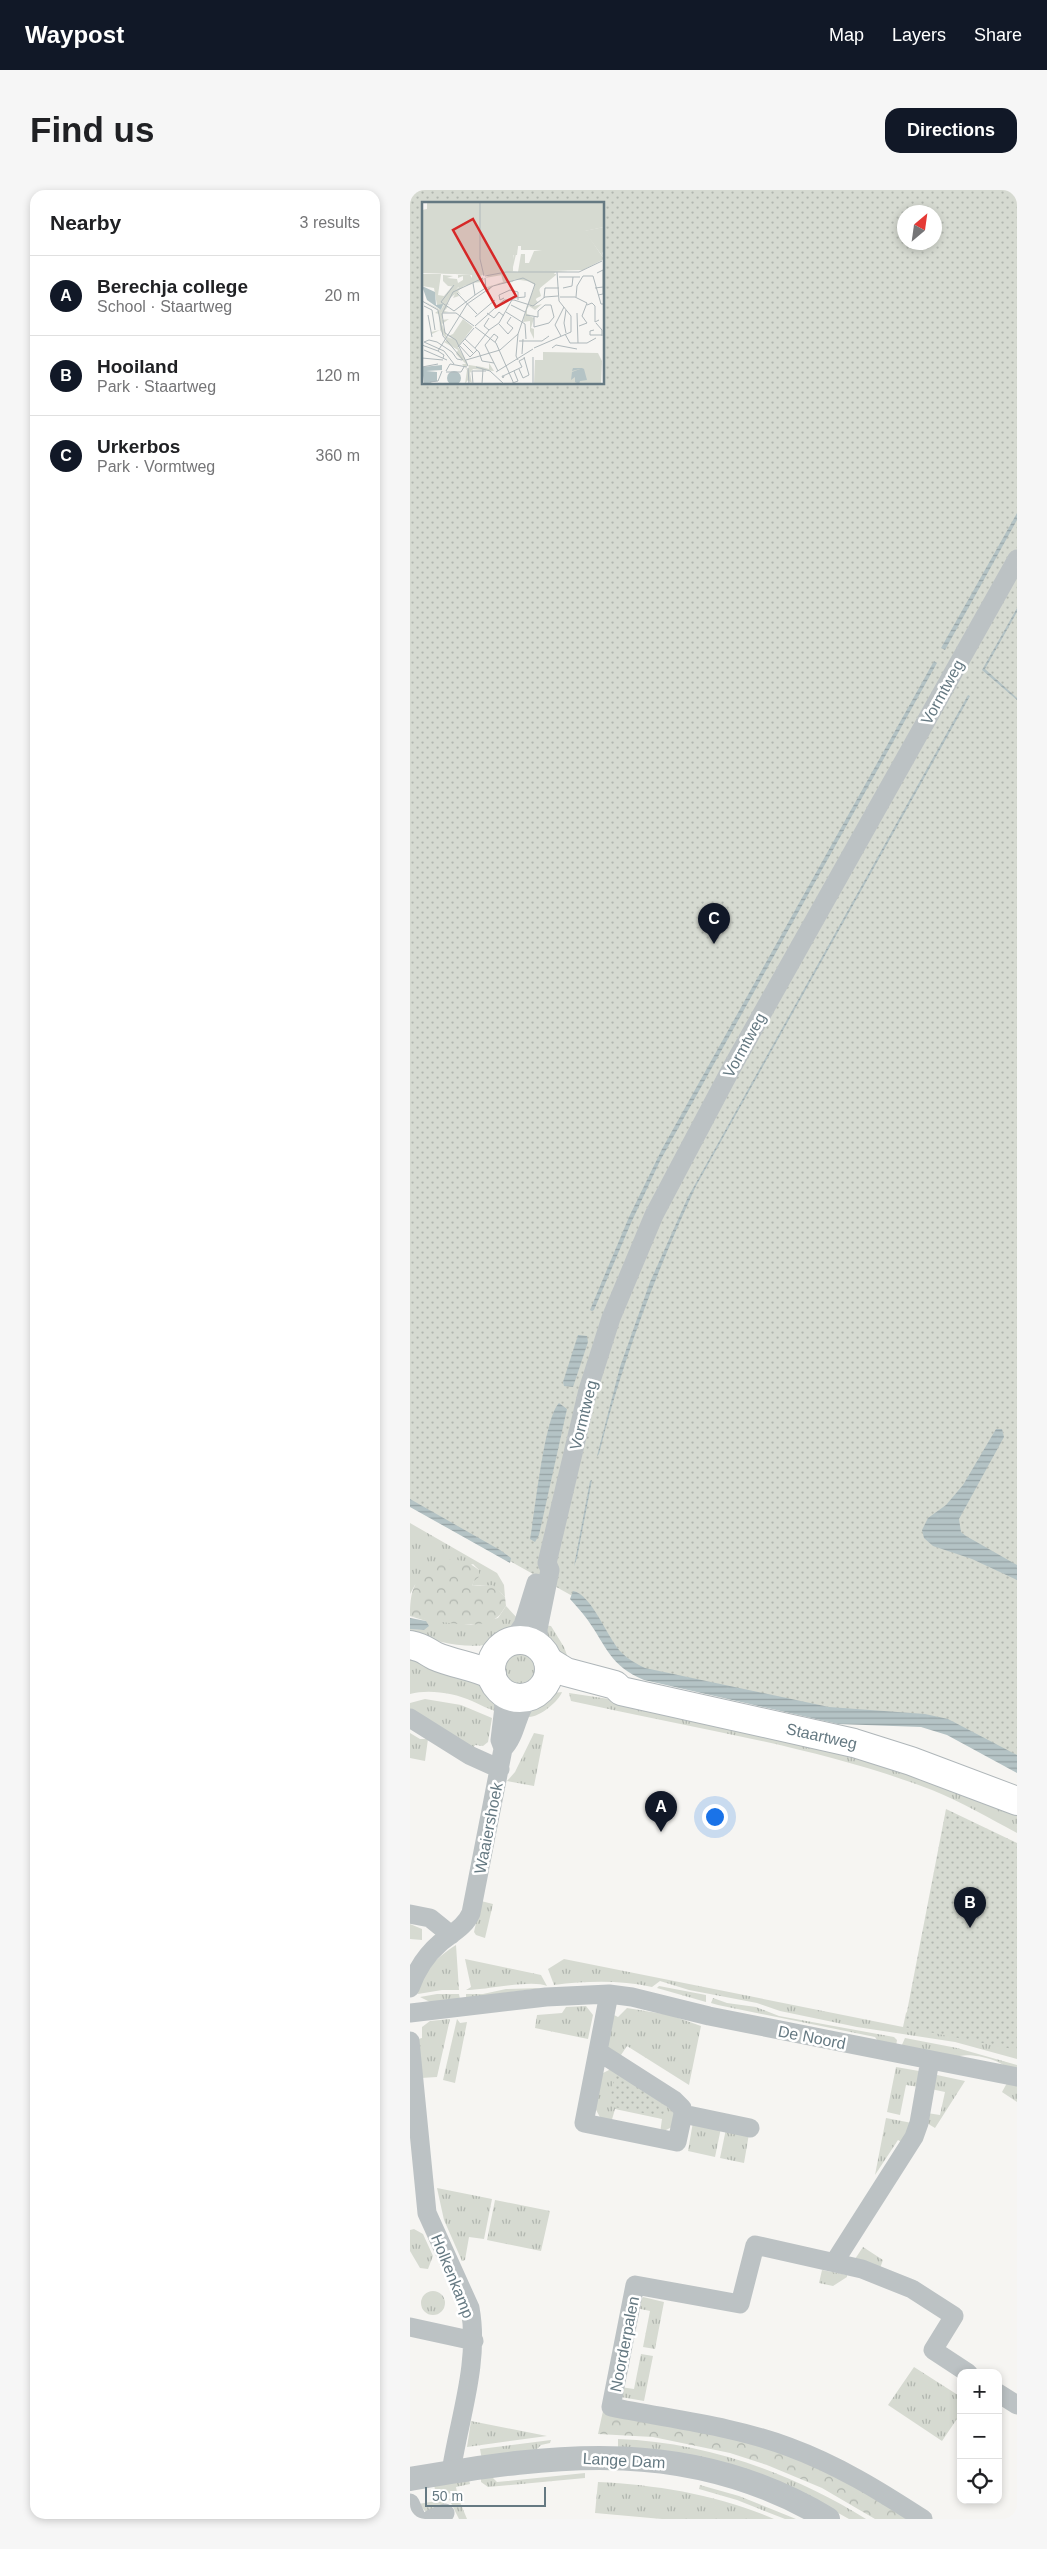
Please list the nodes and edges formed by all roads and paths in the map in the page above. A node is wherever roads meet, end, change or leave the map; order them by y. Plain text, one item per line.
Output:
1 (1017, 559) edge
2 (546, 1563) junction
3 (418, 1647) edge
4 (543, 1654) junction
5 (501, 1664) junction
6 (622, 1691) junction
7 (529, 1701) junction
8 (410, 1718) edge
9 (507, 1745) junction
10 (500, 1769) junction
11 (1017, 1801) edge
12 (410, 1914) edge
13 (451, 1934) junction
14 (410, 1988) edge
15 (609, 1994) junction
16 (410, 2013) edge
17 (410, 2041) edge
18 (599, 2052) junction
19 (930, 2060) junction
20 (1017, 2077) edge
21 (683, 2114) junction
22 (750, 2128) dead end
23 (418, 2215) edge
24 (835, 2261) junction
25 (410, 2327) edge
26 (474, 2341) junction
27 (962, 2369) edge
28 (1002, 2396) edge
29 (1017, 2405) edge
30 (451, 2472) junction
31 (410, 2479) edge
32 (410, 2503) edge
33 (417, 2519) edge
34 (828, 2519) edge
35 (923, 2519) edge

1 - 2 street, Vormtweg
2 - 4 street, Vormtweg
2 - 5 street, Vormtweg
3 - 5 main road
4 - 5 main road
4 - 6 main road, Staartweg
4 - 7 main road
5 - 7 main road
5 - 9 street
6 - 7 main road, Staartweg
6 - 11 main road, Staartweg
7 - 9 street
8 - 10 street, Waaiershoek
9 - 10 street
10 - 13 street, Waaiershoek
12 - 13 street
13 - 14 street
15 - 16 street, De Noord
15 - 18 street
15 - 19 street, De Noord
17 - 23 street, Holkenkamp
18 - 21 street
18 - 21 street
19 - 20 street, De Noord
19 - 24 street
21 - 22 street
23 - 26 street, Holkenkamp
24 - 27 street, Noorderpalen
24 - 35 street, Noorderpalen
25 - 26 street, Holkenkamp
26 - 30 street, Holkenkamp
28 - 29 street
30 - 31 street, Lange Dam
30 - 34 street, Lange Dam
32 - 33 street

